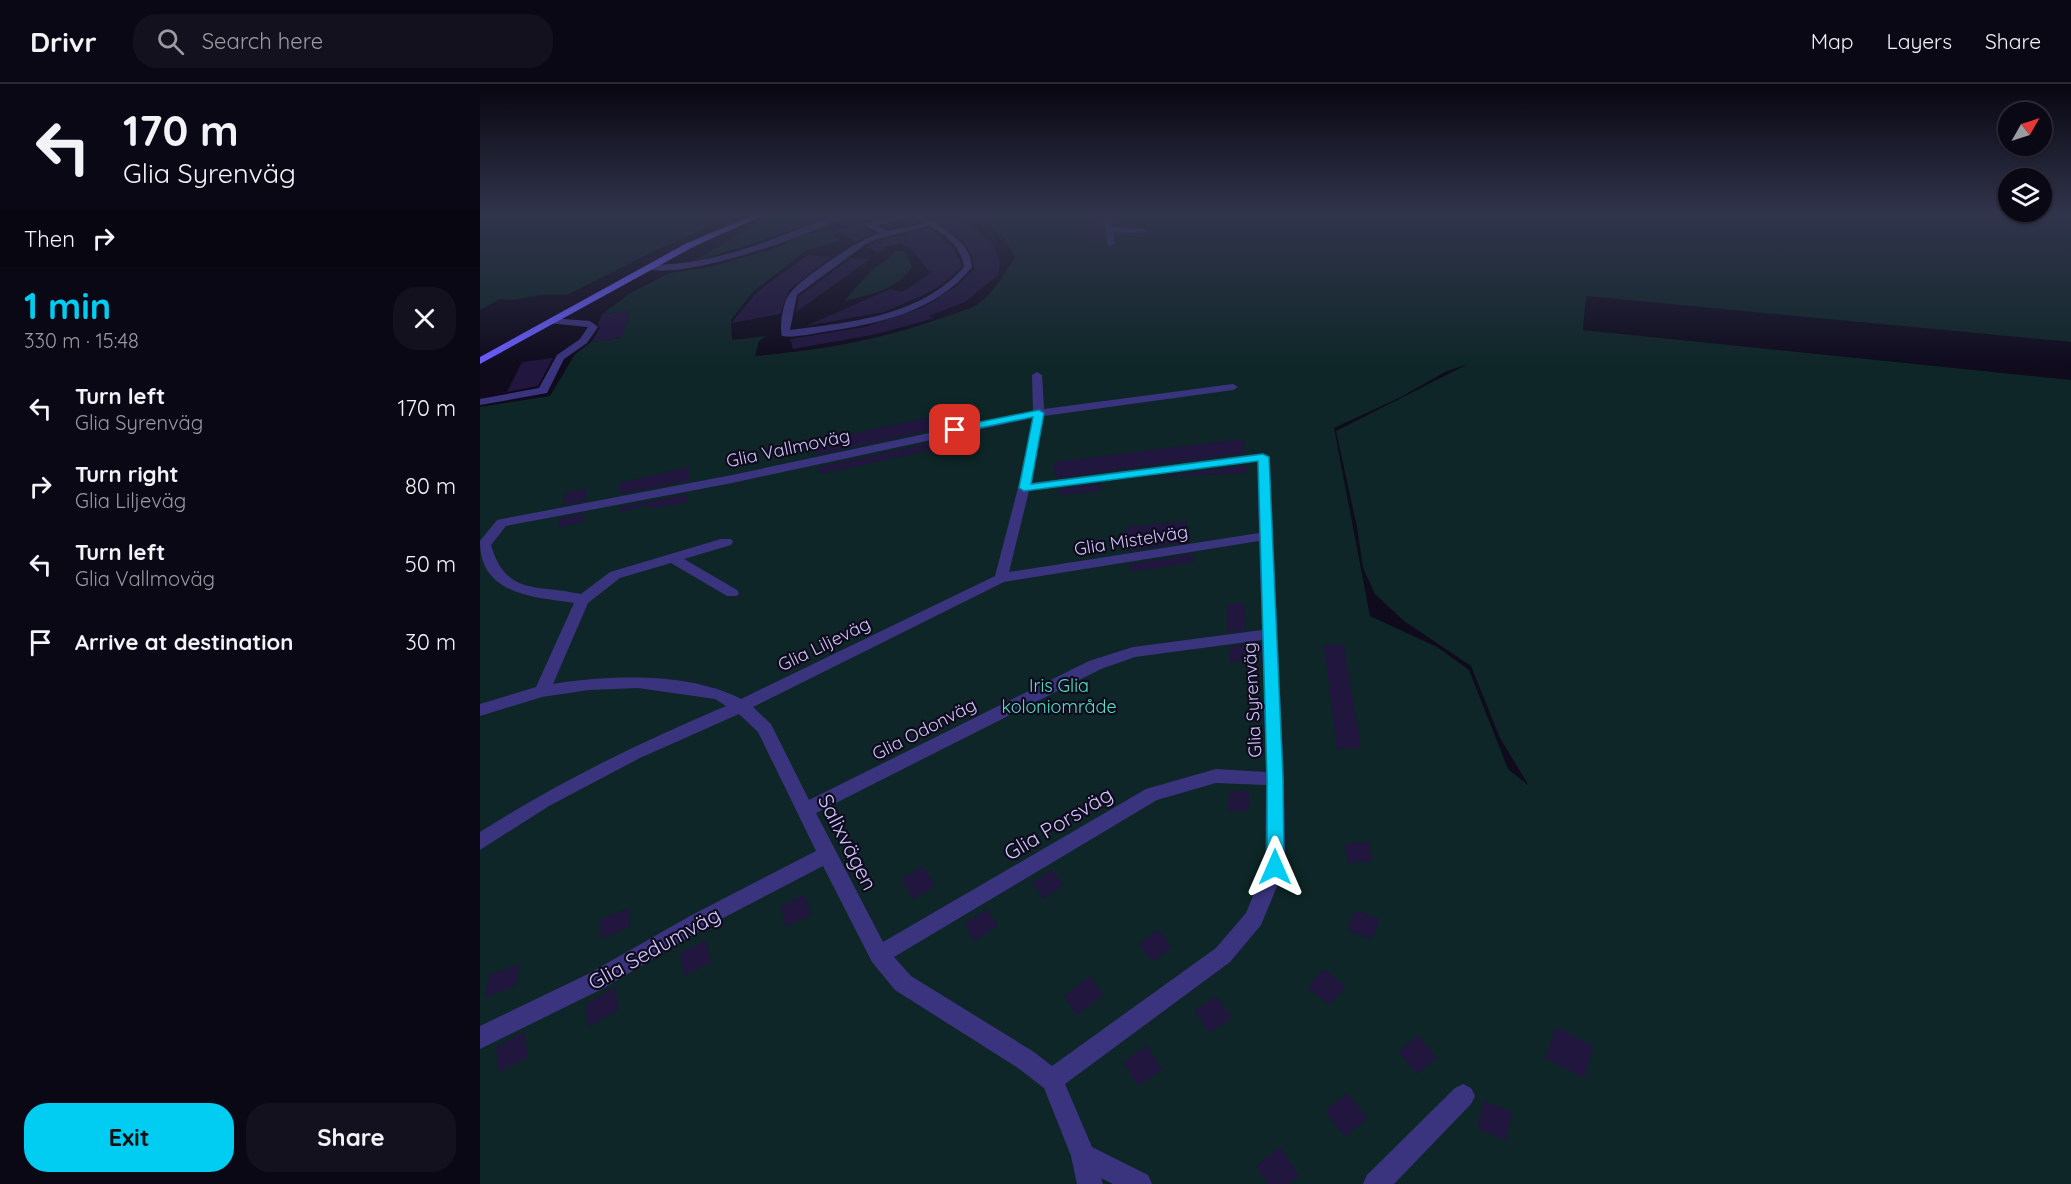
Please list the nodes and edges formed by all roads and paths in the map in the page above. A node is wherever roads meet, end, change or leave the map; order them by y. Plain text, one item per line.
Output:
1 (653, 264) edge
2 (698, 264) edge
3 (833, 264) edge
4 (968, 264) edge
5 (648, 267) junction
6 (551, 321) junction
7 (480, 361) edge
8 (1038, 375) dead end
9 (1233, 387) dead end
10 (480, 402) edge
11 (1039, 413) junction
12 (1024, 488) junction
13 (1267, 536) junction
14 (726, 542) dead end
15 (675, 559) junction
16 (1001, 578) junction
17 (732, 592) dead end
18 (582, 601) junction
19 (1269, 634) junction
20 (542, 691) junction
21 (741, 706) junction
22 (480, 710) edge
23 (1275, 779) junction
24 (805, 810) junction
25 (480, 842) edge
26 (827, 855) junction
27 (879, 955) junction
28 (480, 1038) edge
29 (1052, 1080) junction
30 (1463, 1096) dead end
31 (1083, 1156) junction
32 (1090, 1184) edge
33 (1139, 1184) edge
34 (1376, 1184) edge

1 - 5 street
2 - 5 street
3 - 4 street
5 - 6 street
6 - 7 street
6 - 10 street
8 - 11 street
9 - 11 street, Glia Vallmoväg
11 - 12 street
11 - 18 street, Glia Vallmoväg
12 - 13 street, Glia Syrenväg
12 - 16 street
13 - 16 street, Glia Mistelväg
13 - 19 street, Glia Syrenväg
14 - 15 street
15 - 17 street
15 - 18 street
16 - 21 street, Glia Liljeväg
18 - 20 street
19 - 23 street, Glia Syrenväg
19 - 24 street, Glia Odonväg
20 - 21 street, Salixvägen
20 - 22 street, Salixvägen
21 - 24 street, Salixvägen
21 - 25 street, Glia Liljeväg
23 - 27 street, Glia Porsväg
23 - 29 street, Glia Syrenväg
24 - 26 street, Salixvägen
26 - 27 street, Salixvägen
26 - 28 street, Glia Sedumväg
27 - 29 street, Salixvägen
29 - 31 street
30 - 34 street
31 - 32 street
31 - 33 street

